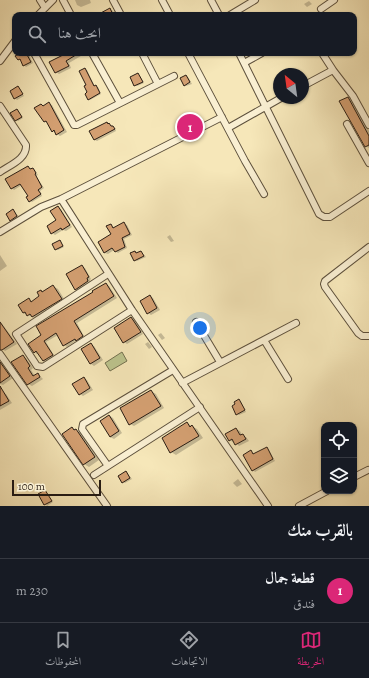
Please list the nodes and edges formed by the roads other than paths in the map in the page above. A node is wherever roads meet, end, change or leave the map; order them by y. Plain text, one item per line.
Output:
1 (40, 0) edge
2 (53, 0) edge
3 (63, 0) edge
4 (113, 0) edge
5 (162, 0) edge
6 (211, 0) edge
7 (255, 0) edge
8 (334, 0) edge
9 (45, 8) junction
10 (321, 9) dead end
11 (41, 12) edge
12 (70, 12) edge
13 (119, 12) edge
14 (168, 12) edge
15 (217, 12) edge
16 (235, 12) edge
17 (12, 45) edge
18 (36, 56) edge
19 (94, 56) edge
20 (144, 56) edge
21 (190, 56) edge
22 (240, 56) edge
23 (257, 56) edge
24 (324, 56) edge
25 (0, 61) edge
26 (244, 63) junction
27 (333, 70) junction
28 (174, 76) dead end
29 (309, 83) edge
30 (158, 84) junction
31 (273, 102) edge
32 (120, 103) junction
33 (0, 106) edge
34 (265, 106) junction
35 (222, 117) junction
36 (347, 124) dead end
37 (369, 125) edge
38 (228, 128) junction
39 (369, 163) edge
40 (0, 172) edge
41 (369, 191) edge
42 (264, 194) dead end
43 (61, 199) junction
44 (0, 232) edge
45 (369, 247) edge
46 (108, 274) junction
47 (132, 310) junction
48 (196, 322) dead end
49 (296, 323) dead end
50 (369, 336) edge
51 (264, 340) junction
52 (0, 354) edge
53 (220, 362) junction
54 (173, 370) junction
55 (288, 379) dead end
56 (182, 383) junction
57 (200, 407) junction
58 (108, 466) junction
59 (368, 470) edge
60 (94, 475) dead end
61 (357, 476) edge
62 (322, 494) edge
63 (107, 506) edge
64 (268, 506) edge
65 (299, 506) edge

1 - 9 street
2 - 9 street
3 - 12 street
4 - 13 street
5 - 14 street
6 - 15 street
7 - 16 street
8 - 10 street
9 - 11 street
17 - 25 street
18 - 32 street
19 - 32 street
20 - 30 street
21 - 35 street
22 - 26 street
23 - 26 street
24 - 27 street
26 - 34 street
27 - 29 street
27 - 37 street
28 - 30 street
30 - 32 street
31 - 34 street
33 - 40 street
34 - 38 street
34 - 41 street
35 - 38 street
35 - 43 street
36 - 39 street
38 - 42 street
43 - 44 street
43 - 46 street
45 - 50 street
46 - 47 street
46 - 47 street
47 - 54 street
48 - 53 street
49 - 51 street
51 - 53 street
51 - 55 street
52 - 63 street
53 - 56 street
54 - 56 street
54 - 58 street
56 - 57 street
57 - 58 street
57 - 64 street
58 - 60 street
59 - 61 street
62 - 65 street

